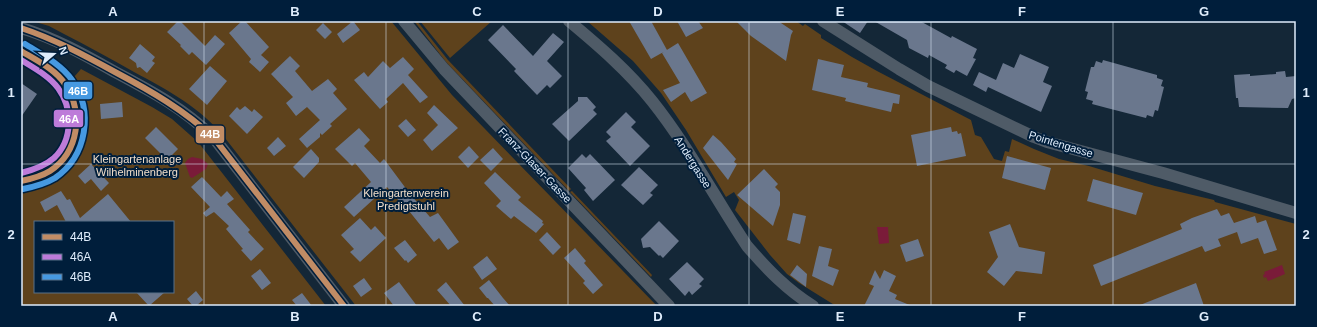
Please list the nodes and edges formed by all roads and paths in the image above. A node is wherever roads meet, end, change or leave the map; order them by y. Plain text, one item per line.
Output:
1 (404, 21) edge
2 (569, 21) edge
3 (823, 21) edge
4 (21, 28) edge
5 (21, 51) edge
6 (21, 181) edge
7 (1296, 212) edge
8 (344, 306) edge
9 (669, 306) edge
10 (813, 306) edge

1 - 9 street, Franz-Glaser-Gasse
2 - 10 street, Andergasse
3 - 7 street, Pointengasse
4 - 8 street
5 - 6 street

